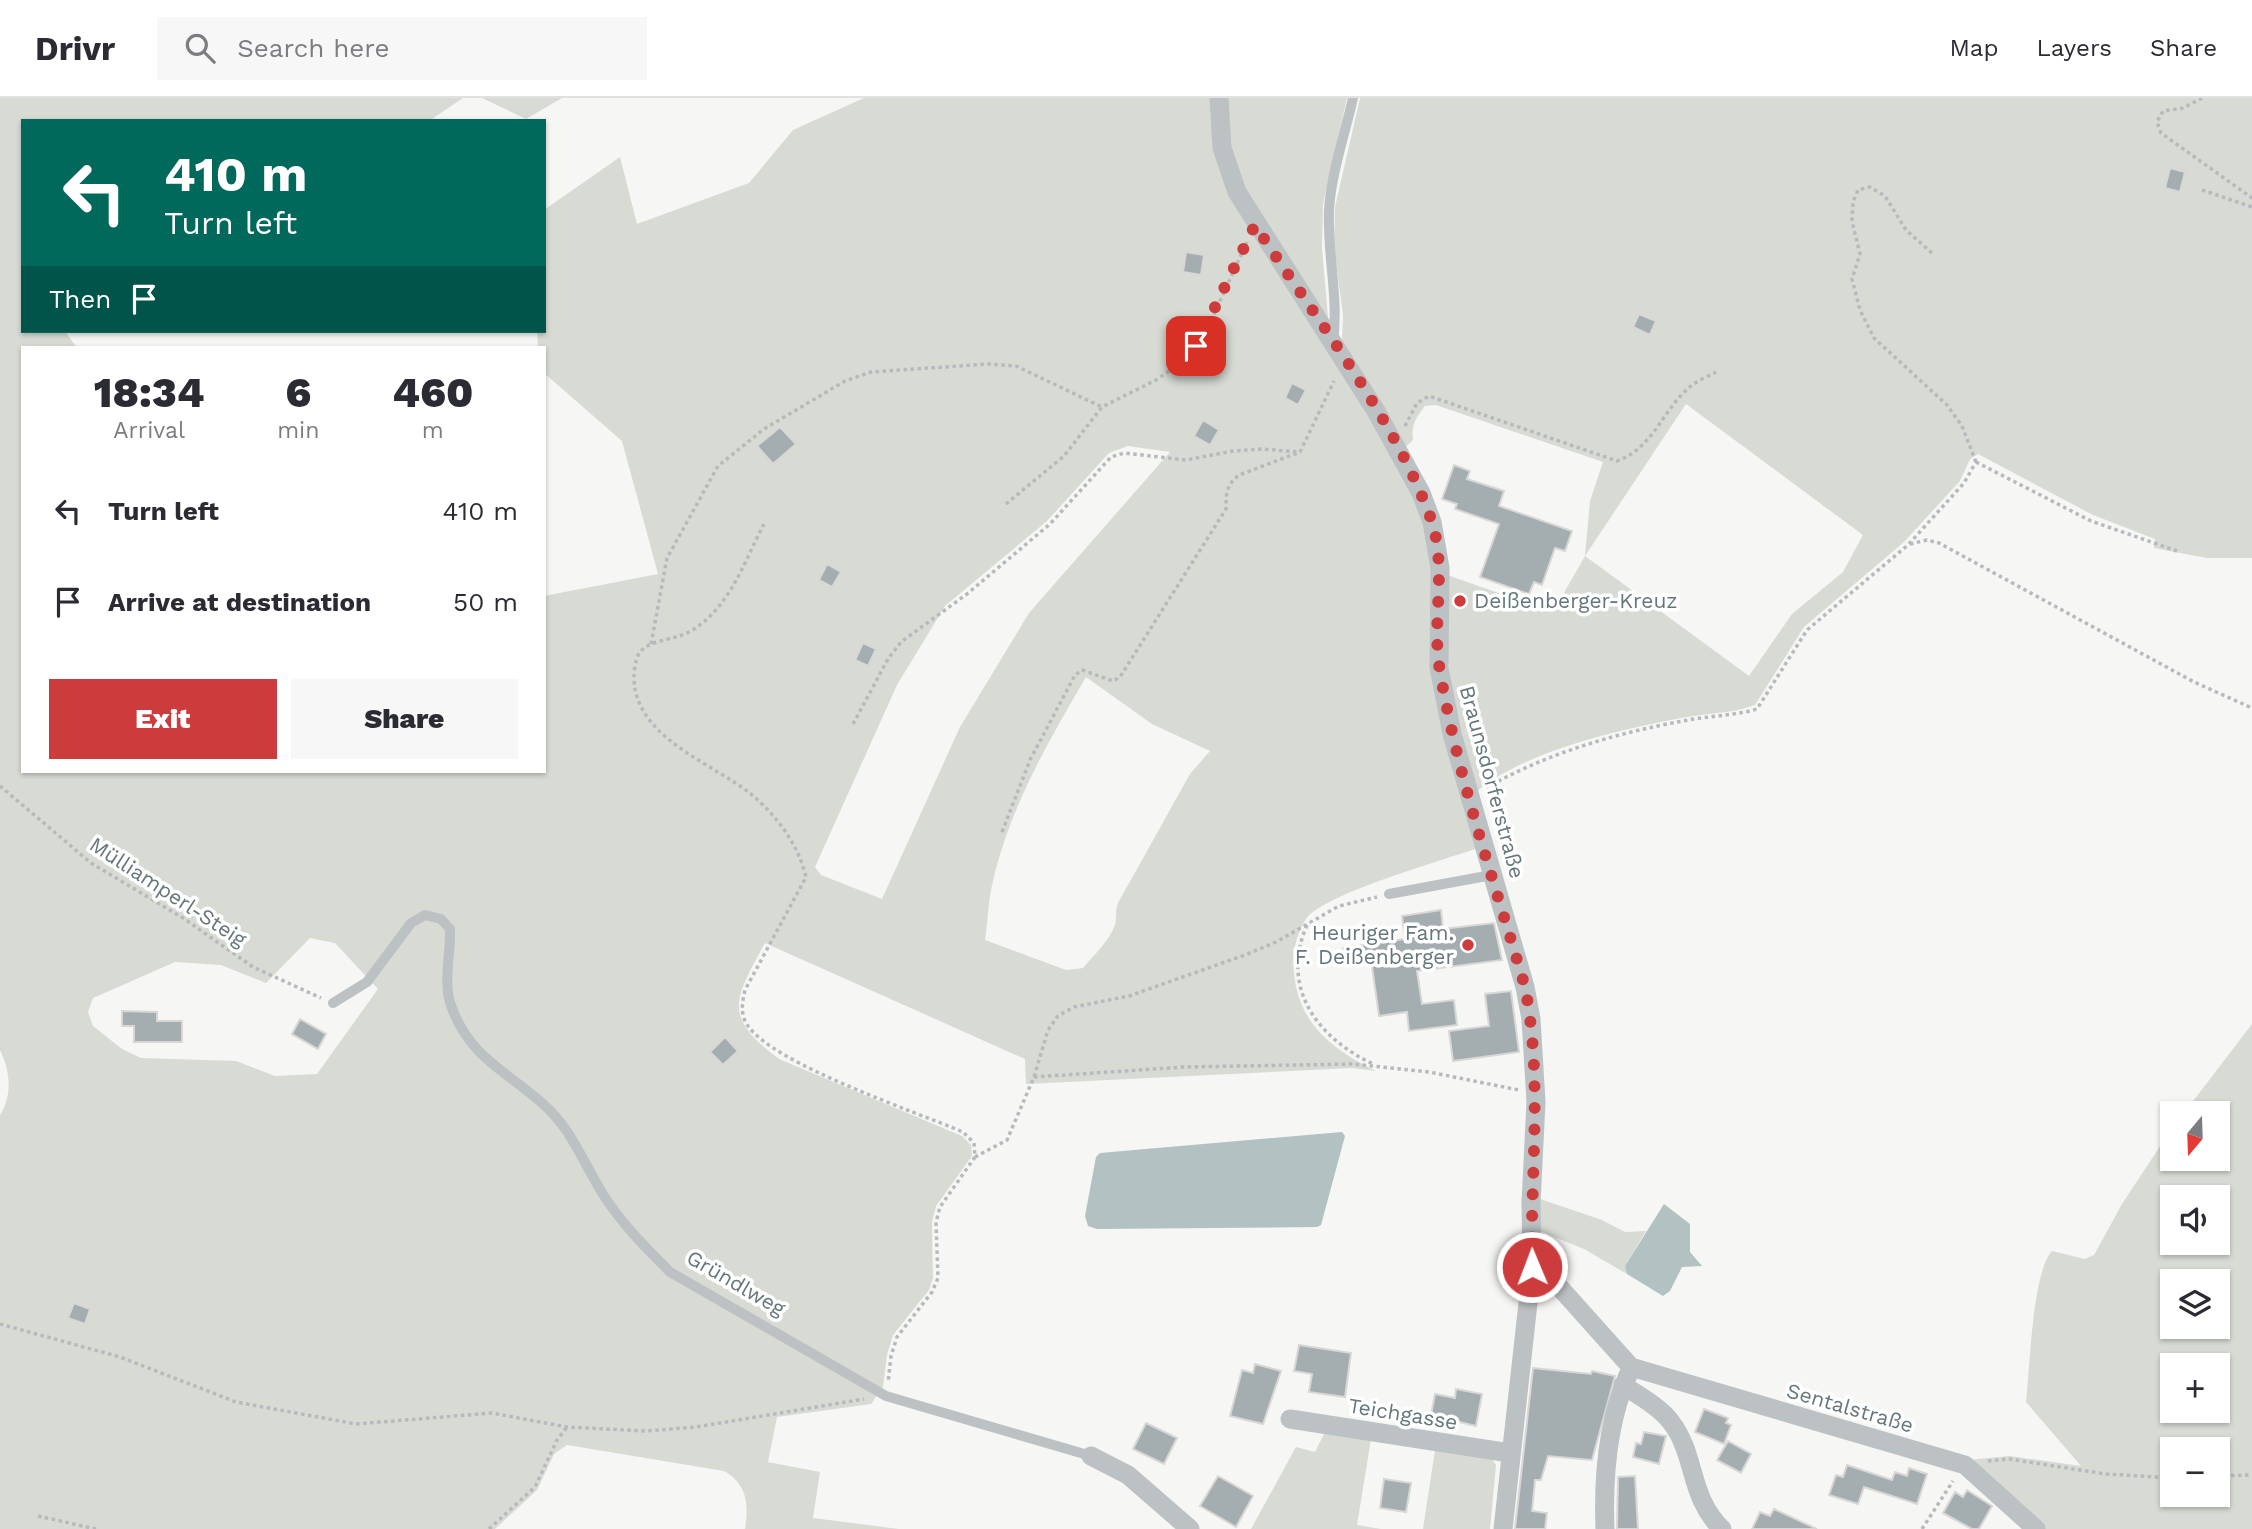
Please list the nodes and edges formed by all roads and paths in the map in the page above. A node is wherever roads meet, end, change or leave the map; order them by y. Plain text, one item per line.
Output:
1 (1219, 98) edge
2 (1353, 98) edge
3 (2202, 98) edge
4 (2202, 190) dead end
5 (2252, 198) edge
6 (2252, 206) edge
7 (1255, 225) junction
8 (1932, 253) dead end
9 (1333, 341) junction
10 (1350, 369) junction
11 (1716, 372) dead end
12 (1102, 407) junction
13 (1300, 452) junction
14 (1399, 452) junction
15 (1976, 462) junction
16 (1006, 503) dead end
17 (764, 524) dead end
18 (1908, 545) junction
19 (2177, 551) dead end
20 (651, 645) junction
21 (2252, 708) edge
22 (853, 724) dead end
23 (0, 786) edge
24 (1472, 806) junction
25 (1002, 832) dead end
26 (1492, 875) junction
27 (1389, 894) joint
28 (1308, 923) junction
29 (333, 1003) joint
30 (1378, 1067) junction
31 (1034, 1077) junction
32 (1535, 1093) junction
33 (975, 1157) junction
34 (1532, 1267) junction
35 (0, 1324) edge
36 (1627, 1376) junction
37 (886, 1396) junction
38 (1290, 1419) dead end
39 (567, 1427) junction
40 (1510, 1453) junction
41 (1091, 1456) joint
42 (1965, 1465) junction
43 (2252, 1475) edge
44 (2230, 1476) edge
45 (2160, 1477) edge
46 (38, 1516) dead end
47 (96, 1529) edge
48 (489, 1529) edge
49 (1190, 1529) edge
50 (1503, 1529) edge
51 (1605, 1529) edge
52 (1722, 1529) edge
53 (1922, 1529) edge
54 (2036, 1529) edge

1 - 7 street, Braunsdorferstraße
2 - 9 lane
3 - 5 path
4 - 6 path
7 - 9 street, Braunsdorferstraße
7 - 12 path
8 - 15 path
9 - 10 street, Braunsdorferstraße
10 - 13 path
10 - 14 street, Braunsdorferstraße
11 - 14 path
12 - 16 path
12 - 20 path
13 - 22 path
13 - 25 path
14 - 24 street, Braunsdorferstraße
15 - 18 path
15 - 19 path
17 - 20 path
18 - 21 path
18 - 24 path
20 - 33 path
23 - 29 path, Mülliamperl-Steig
24 - 26 street, Braunsdorferstraße
26 - 27 lane
26 - 32 street, Braunsdorferstraße
27 - 28 path
28 - 30 path
28 - 31 path
29 - 37 lane, Gründlweg
30 - 31 path
30 - 32 path
31 - 33 path
32 - 34 street, Braunsdorferstraße
33 - 37 path
34 - 36 street
34 - 40 street, Braunsdorferstraße
35 - 39 path
36 - 42 street, Sentalstraße
36 - 51 street
36 - 52 street
37 - 39 path
37 - 41 lane, Gründlweg
38 - 40 street, Teichgasse
39 - 48 path
40 - 50 street, Braunsdorferstraße
41 - 49 street, Gründlweg
42 - 45 path
42 - 53 path
42 - 54 street, Sentalstraße
43 - 44 path
46 - 47 path

